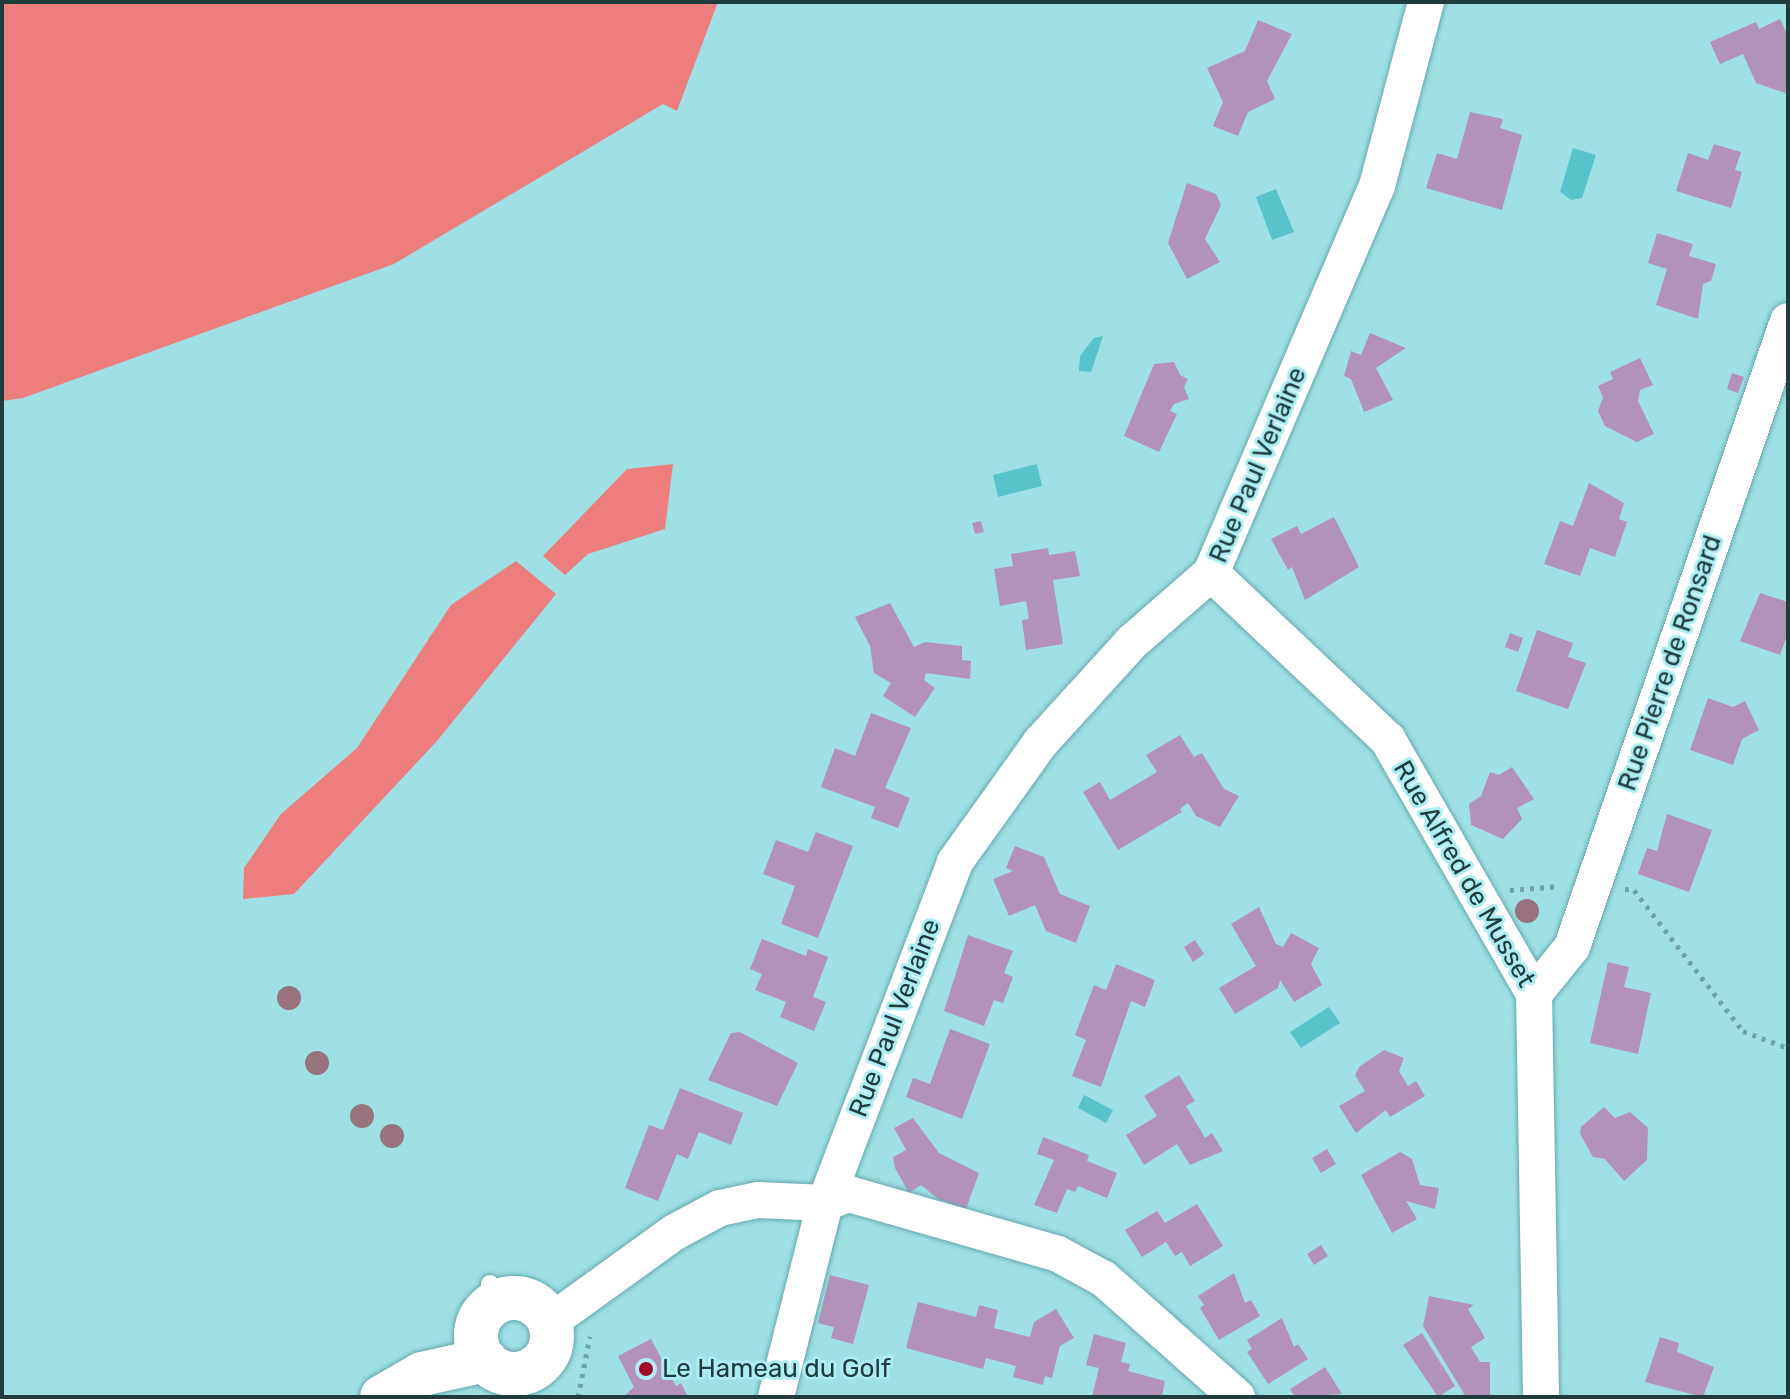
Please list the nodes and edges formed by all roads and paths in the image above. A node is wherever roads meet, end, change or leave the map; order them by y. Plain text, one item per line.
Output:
1 (1426, 2) edge
2 (1788, 321) edge
3 (1211, 573) junction
4 (1594, 883) junction
5 (1473, 894) junction
6 (1534, 994) junction
7 (1788, 1048) edge
8 (825, 1203) junction
9 (528, 1348) edge
10 (382, 1397) edge
11 (776, 1397) edge
12 (1237, 1397) edge
13 (1541, 1397) edge

1 - 3 street, Rue Paul Verlaine
2 - 4 street, Rue Pierre de Ronsard
3 - 5 street, Rue Alfred de Musset
3 - 8 street, Rue Paul Verlaine
4 - 5 path
4 - 6 street, Rue Pierre de Ronsard
4 - 7 path
5 - 6 street, Rue Alfred de Musset
6 - 13 street, Rue Alfred de Musset
8 - 9 street
8 - 11 street, Rue Paul Verlaine
8 - 12 street
9 - 9 path
9 - 10 street

